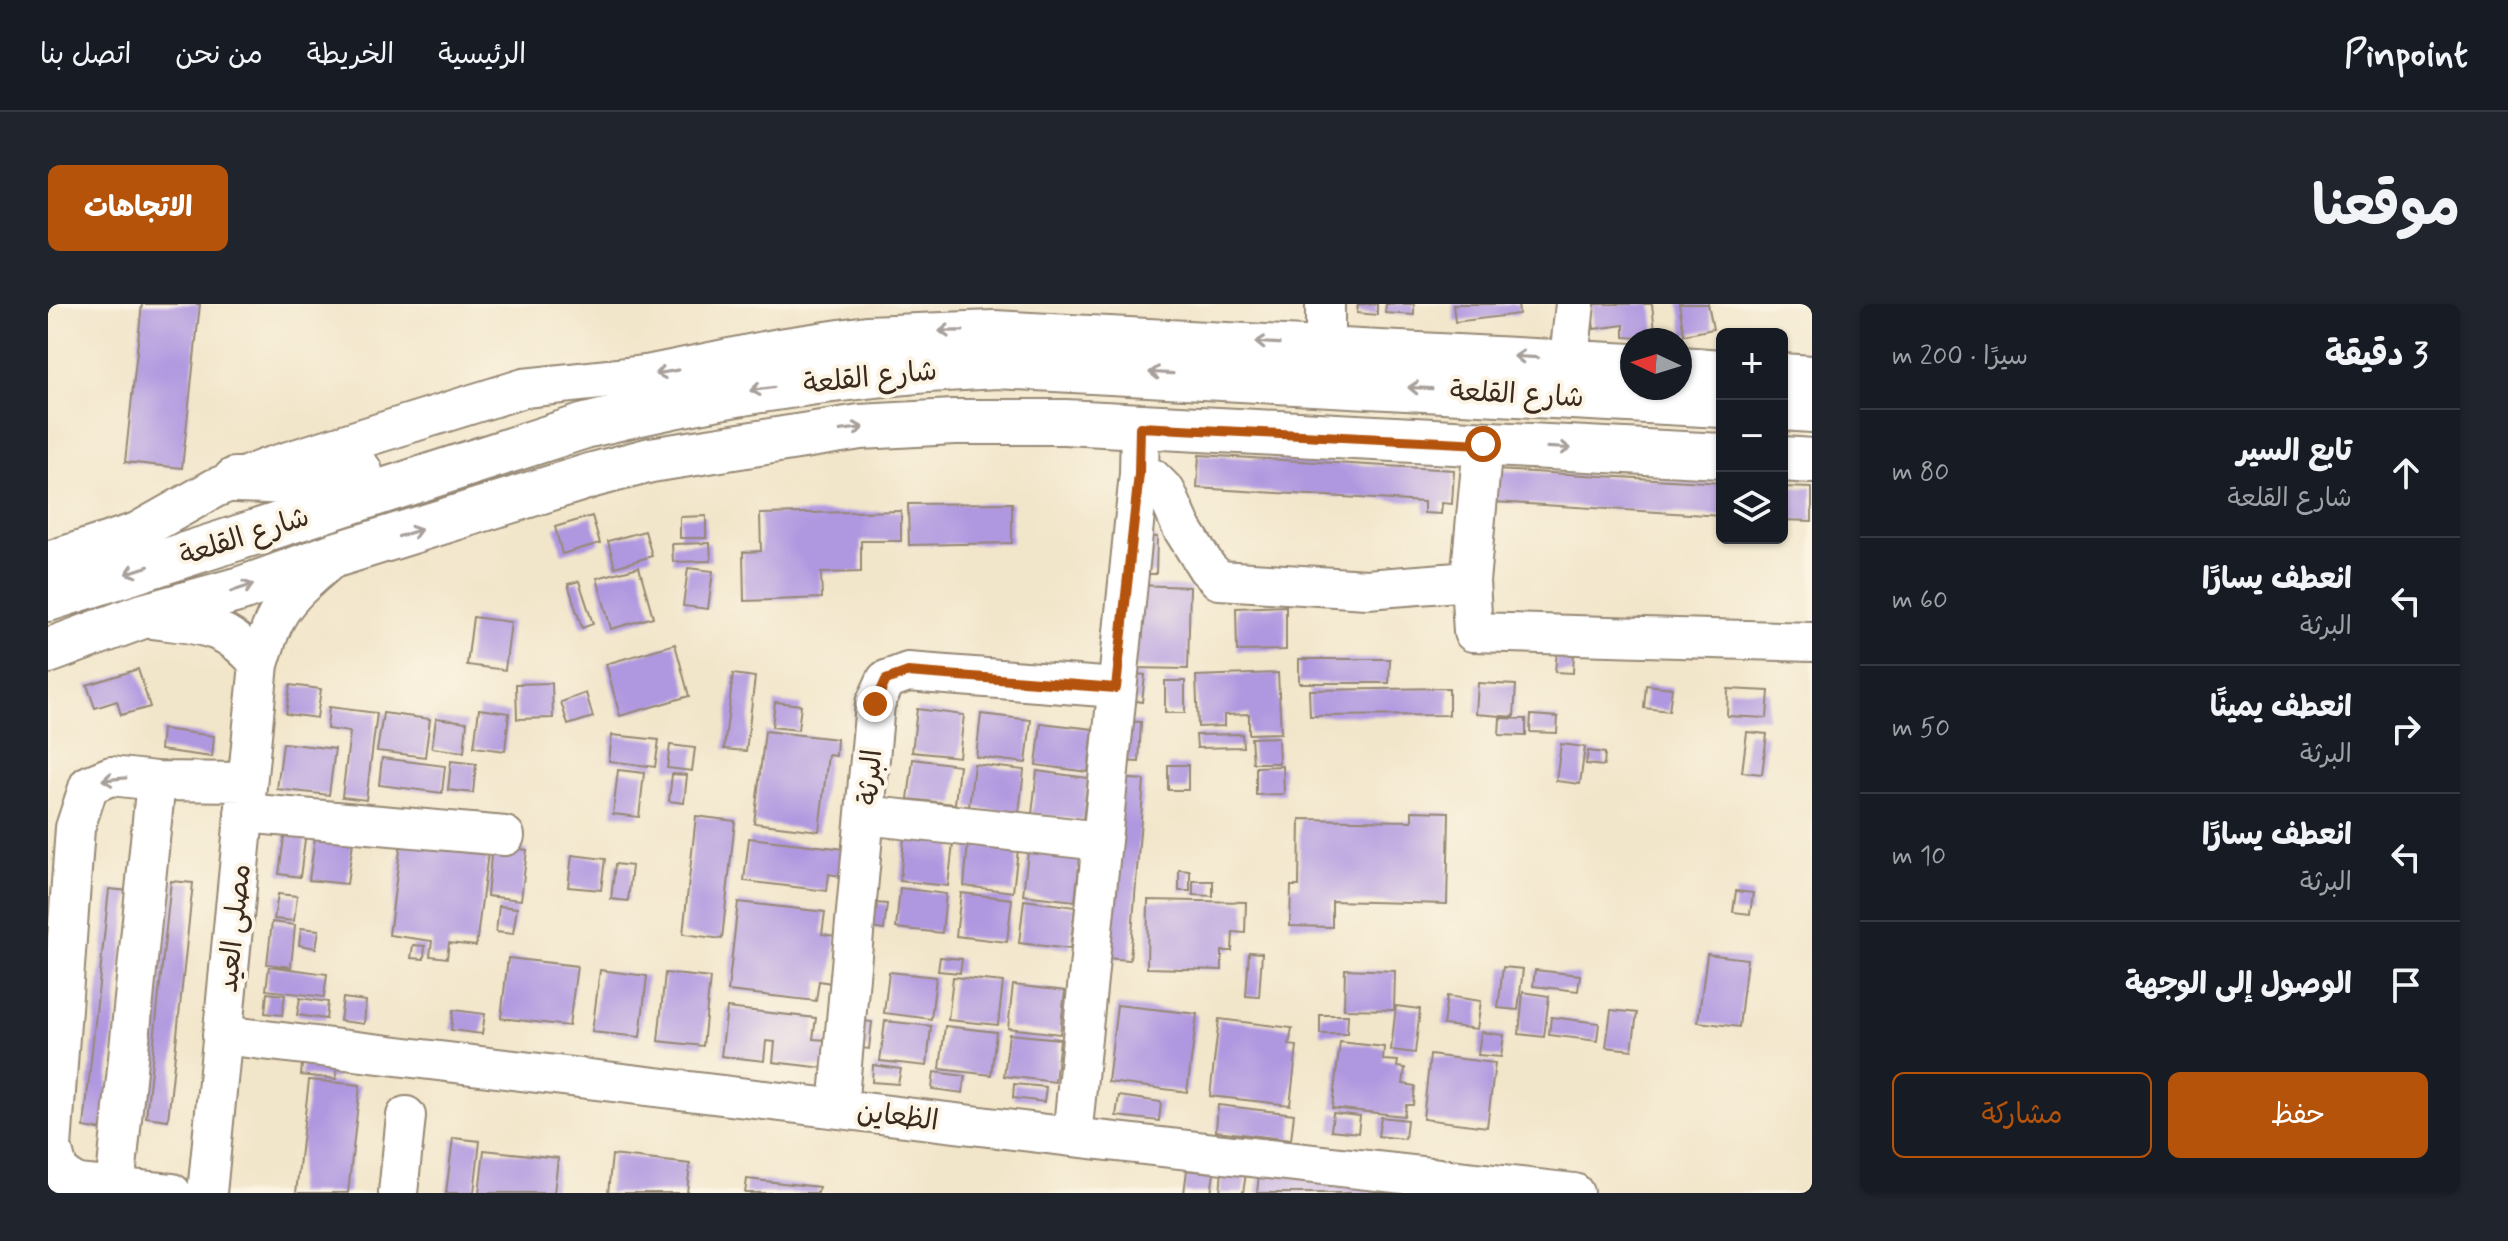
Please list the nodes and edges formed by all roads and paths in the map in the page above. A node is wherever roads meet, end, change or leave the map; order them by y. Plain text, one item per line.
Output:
1 (1325, 304) edge
2 (1575, 304) edge
3 (994, 333) edge
4 (1325, 346) junction
5 (1569, 359) junction
6 (1620, 362) edge
7 (1692, 367) edge
8 (1716, 369) edge
9 (1788, 373) edge
10 (1812, 375) edge
11 (1716, 404) edge
12 (1788, 408) edge
13 (1812, 410) edge
14 (1140, 427) junction
15 (1483, 444) junction
16 (519, 448) junction
17 (1716, 456) edge
18 (1788, 459) edge
19 (1812, 461) edge
20 (1139, 474) junction
21 (235, 480) junction
22 (335, 555) junction
23 (48, 561) edge
24 (1470, 581) junction
25 (48, 599) edge
26 (140, 617) junction
27 (1812, 642) edge
28 (48, 651) edge
29 (259, 664) junction
30 (1116, 688) junction
31 (156, 781) junction
32 (246, 798) junction
33 (865, 815) junction
34 (505, 836) dead end
35 (1101, 841) junction
36 (222, 1035) junction
37 (838, 1108) junction
38 (406, 1116) dead end
39 (1072, 1137) junction
40 (115, 1188) junction
41 (172, 1193) edge
42 (207, 1193) edge
43 (398, 1193) edge
44 (1574, 1193) edge

1 - 4 street
2 - 5 street
4 -> 3 street, شارع القلعة
11 -> 3 main road, شارع القلعة
3 -> 16 main road, شارع القلعة
3 -> 21 street, شارع القلعة
5 -> 4 street, شارع القلعة
5 - 6 street, شارع القلعة
7 - 8 street
9 - 10 street
12 - 13 main road
14 - 15 main road, شارع القلعة
14 - 20 street
22 -> 14 main road, شارع القلعة
15 -> 17 main road, شارع القلعة
15 - 24 street
16 - 21 main road
16 -> 25 main road, شارع القلعة
18 - 19 main road
20 - 24 street
20 - 30 street
21 - 23 street, شارع القلعة
26 -> 22 main road, شارع القلعة
22 - 29 street, مصلى العيد
24 - 27 street
26 - 28 main road, شارع القلعة
26 - 29 street
29 - 32 street, مصلى العيد
30 - 33 street, البرثة
30 - 35 street
31 - 32 street
31 - 40 street
31 -> 40 street
32 - 34 street
32 - 36 street, مصلى العيد
33 - 35 street
33 - 37 street, البرثة
35 - 39 street
36 - 37 street, الظعاين
36 - 42 street, مصلى العيد
37 - 39 street, الظعاين
38 - 43 street
39 - 44 street, الظعاين
40 - 41 street

